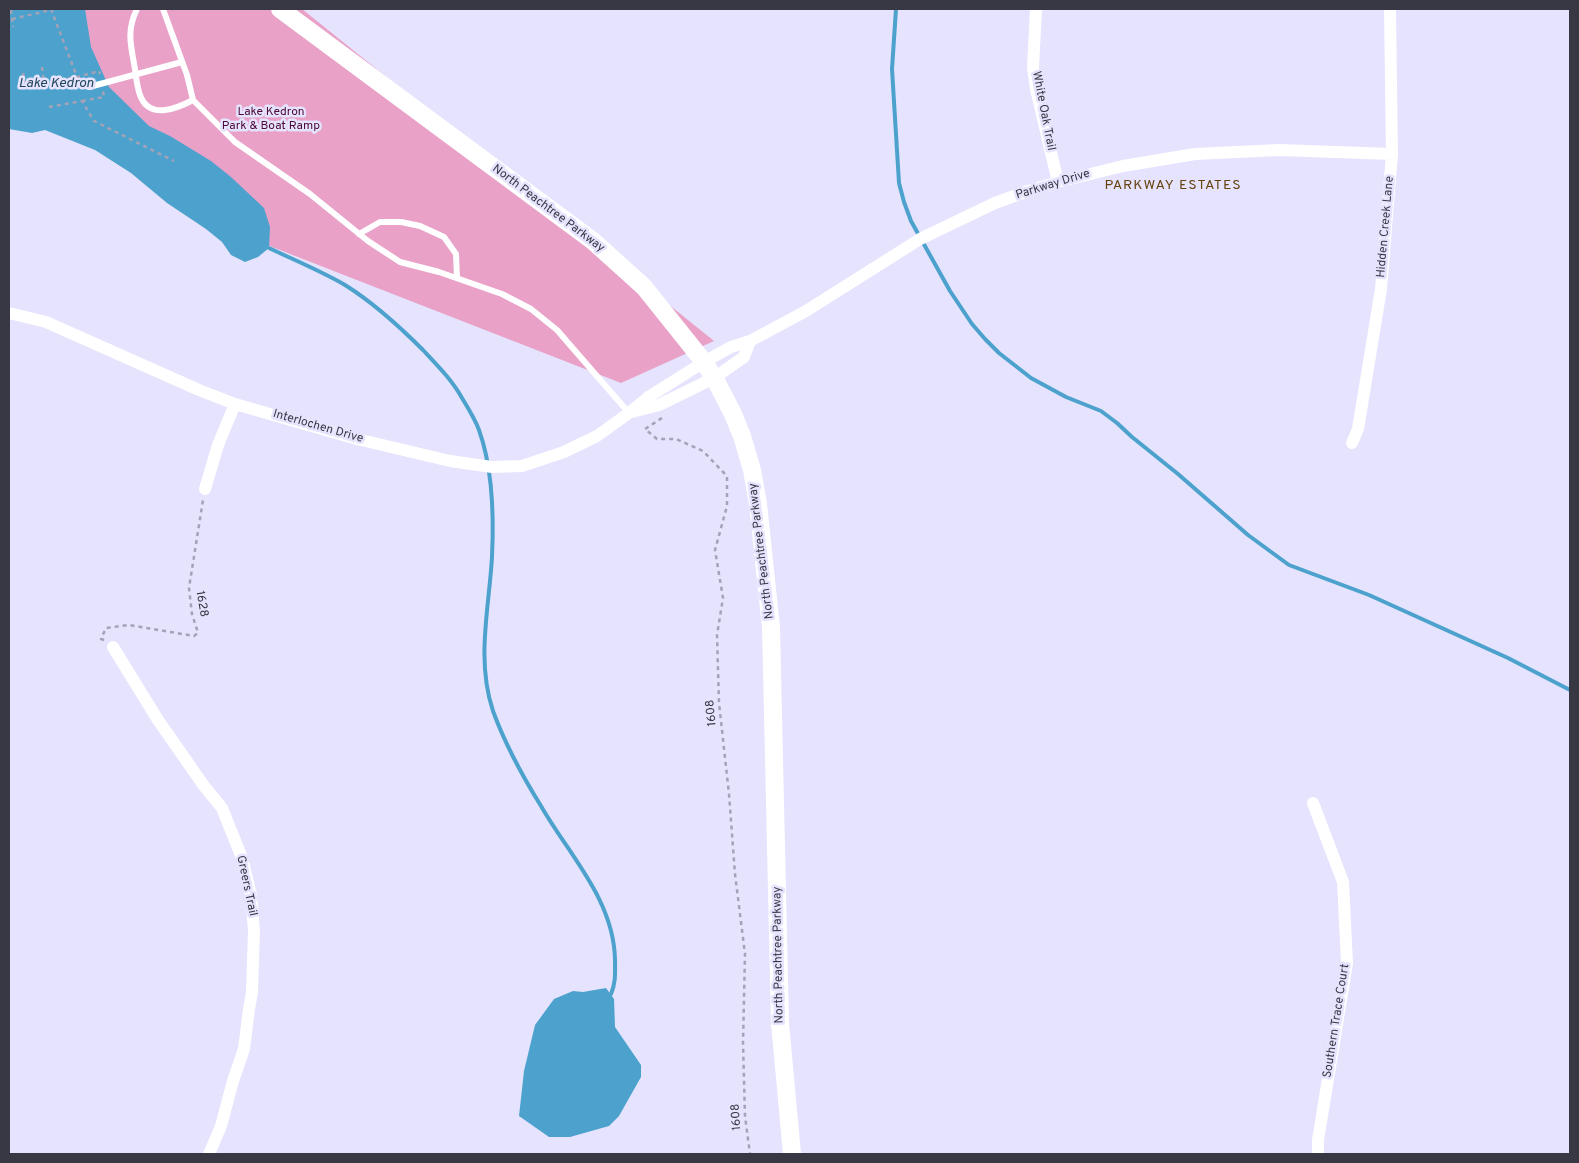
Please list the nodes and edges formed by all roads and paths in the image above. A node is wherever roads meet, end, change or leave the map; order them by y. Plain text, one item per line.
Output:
1 (137, 9) edge
2 (163, 9) edge
3 (280, 9) edge
4 (1036, 9) edge
5 (1390, 9) edge
6 (11, 10) dead end
7 (51, 10) edge
8 (12, 19) junction
9 (13, 27) dead end
10 (182, 62) junction
11 (42, 67) dead end
12 (99, 71) dead end
13 (24, 73) dead end
14 (136, 75) junction
15 (76, 77) junction
16 (44, 83) junction
17 (89, 87) dead end
18 (104, 97) dead end
19 (193, 100) junction
20 (82, 101) junction
21 (49, 107) dead end
22 (1392, 154) junction
23 (174, 160) dead end
24 (1058, 182) junction
25 (359, 234) junction
26 (457, 278) junction
27 (9, 313) edge
28 (750, 341) junction
29 (704, 362) junction
30 (714, 378) junction
31 (235, 404) junction
32 (630, 413) junction
33 (668, 414) dead end
34 (1352, 443) dead end
35 (205, 489) joint
36 (113, 648) joint
37 (1313, 803) dead end
38 (209, 1154) edge
39 (750, 1154) edge
40 (792, 1154) edge
41 (1318, 1154) edge

1 - 14 lane
2 - 10 lane
3 - 29 street, North Peachtree Parkway
4 - 24 street, White Oak Trail
5 - 22 street, Hidden Creek Lane
6 - 8 path
7 - 8 path
7 - 15 path
8 - 9 path
10 - 14 lane
10 - 19 lane
11 - 16 path
12 - 15 path
13 - 16 path
14 - 17 lane
14 - 19 lane
15 - 16 path
18 - 20 path
19 - 25 lane
20 - 21 path
20 - 23 path
22 - 24 street, Parkway Drive
22 - 34 street, Hidden Creek Lane
24 - 28 street, Parkway Drive
25 - 26 lane
25 - 26 lane
26 - 32 lane
27 - 31 street, Interlochen Drive
28 - 29 street, Parkway Drive
28 - 30 street
29 - 30 street, North Peachtree Parkway
29 - 32 street, Interlochen Drive
30 - 32 street, Interlochen Drive
30 - 40 street, North Peachtree Parkway
31 - 32 street, Interlochen Drive
31 - 35 street
33 - 39 path, 1608
35 - 36 path, 1628
36 - 38 street, Greers Trail
37 - 41 street, Southern Trace Court

